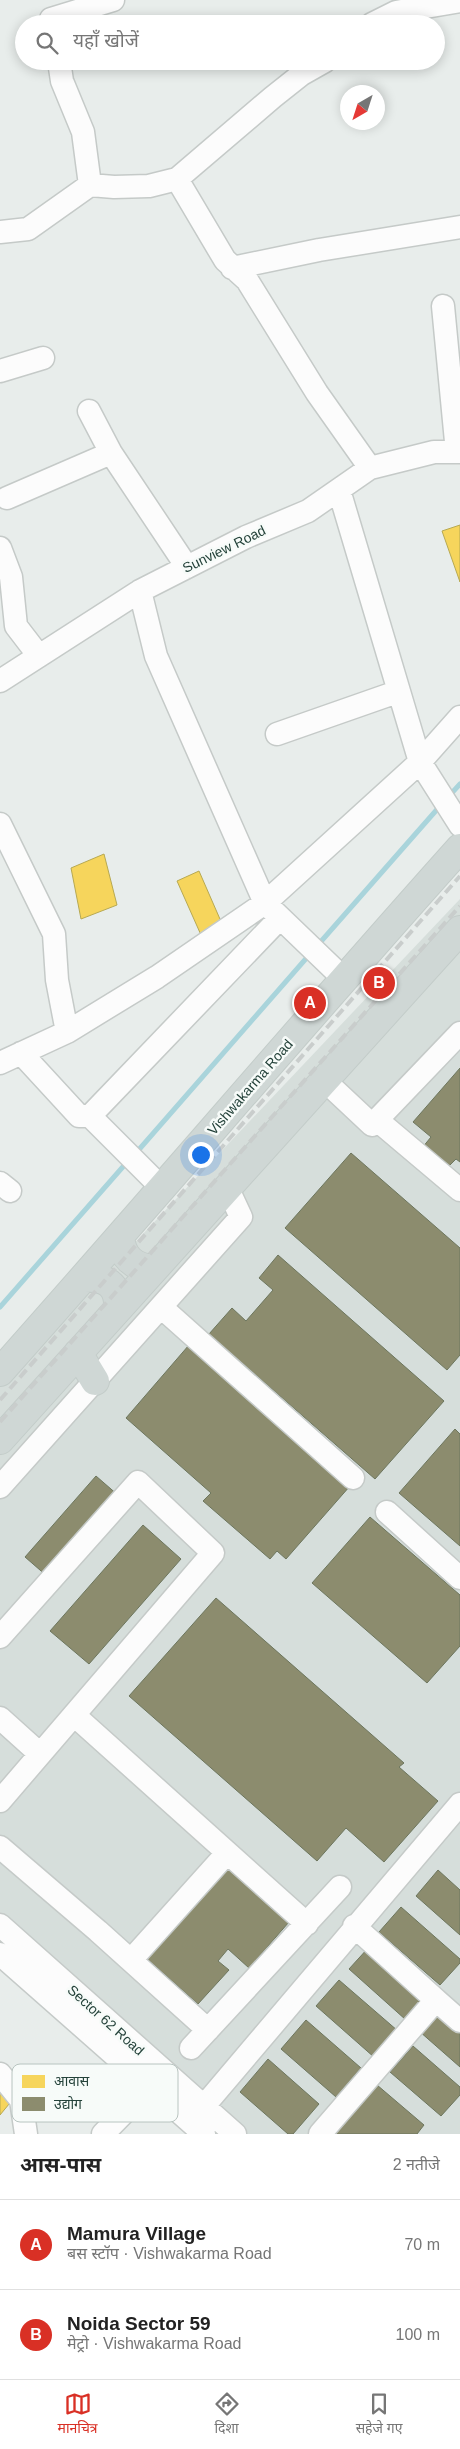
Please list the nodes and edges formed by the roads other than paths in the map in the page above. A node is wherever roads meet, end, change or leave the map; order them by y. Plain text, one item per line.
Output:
1 (113, 0) edge
2 (460, 1) edge
3 (50, 14) edge
4 (390, 15) edge
5 (60, 70) edge
6 (309, 70) edge
7 (177, 179) junction
8 (90, 185) junction
9 (460, 227) edge
10 (0, 232) edge
11 (232, 268) junction
12 (444, 306) dead end
13 (43, 358) dead end
14 (0, 370) edge
15 (89, 411) dead end
16 (111, 452) junction
17 (458, 452) edge
18 (370, 468) junction
19 (339, 490) junction
20 (7, 498) dead end
21 (0, 548) edge
22 (188, 567) junction
23 (140, 591) junction
24 (39, 656) junction
25 (0, 681) edge
26 (398, 692) junction
27 (460, 717) edge
28 (277, 734) dead end
29 (420, 762) junction
30 (450, 809) edge
31 (0, 824) edge
32 (460, 848) edge
33 (272, 910) junction
34 (460, 930) edge
35 (343, 978) junction
36 (67, 1032) junction
37 (460, 1034) edge
38 (21, 1053) junction
39 (0, 1063) edge
40 (324, 1080) junction
41 (90, 1116) junction
42 (377, 1120) junction
43 (227, 1187) junction
44 (162, 1188) junction
45 (460, 1190) edge
46 (120, 1237) junction
47 (153, 1269) junction
48 (84, 1278) junction
49 (118, 1307) junction
50 (161, 1307) junction
51 (78, 1353) junction
52 (0, 1372) edge
53 (95, 1381) junction
54 (0, 1440) edge
55 (353, 1478) dead end
56 (0, 1487) edge
57 (388, 1512) dead end
58 (460, 1578) edge
59 (0, 1638) edge
60 (74, 1715) junction
61 (0, 1718) edge
62 (40, 1754) junction
63 (0, 1801) edge
64 (460, 1804) edge
65 (0, 1847) edge
66 (227, 1853) junction
67 (340, 1887) dead end
68 (307, 1924) junction
69 (354, 1926) junction
70 (1, 1929) edge
71 (0, 1954) edge
72 (131, 1960) junction
73 (436, 2000) junction
74 (460, 2021) edge
75 (208, 2030) junction
76 (192, 2048) dead end
77 (125, 2064) edge
78 (156, 2064) edge
79 (0, 2074) edge
80 (178, 2083) edge
81 (12, 2089) edge
82 (204, 2106) junction
83 (178, 2111) edge
84 (115, 2122) edge
85 (103, 2134) edge
86 (204, 2134) edge
87 (235, 2134) edge
88 (320, 2134) edge

1 - 3 street
2 - 4 street
5 - 8 street
6 - 7 street
7 - 8 street
7 - 11 street
8 - 10 street
9 - 11 street
11 - 18 street
12 - 17 street
13 - 14 street
15 - 16 street
16 - 20 street
16 - 22 street
17 - 18 street, Sunview Road
18 - 19 street, Sunview Road
19 - 22 street, Sunview Road
19 - 26 street
21 - 24 street
22 - 23 street, Sunview Road
23 - 24 street, Sunview Road
23 - 33 street
24 - 25 street, Sunview Road
26 - 28 street
26 - 29 street
27 - 29 street
29 - 30 street
29 - 33 street
31 - 36 street
32 - 35 main road, Vishwakarma Road
33 - 35 street
33 - 36 street
33 - 41 street
34 - 40 main road
35 - 44 main road, Vishwakarma Road
36 - 38 street
37 - 42 street
38 - 39 street
38 - 41 street
40 - 42 street
40 - 43 main road
41 - 44 street
42 - 45 street
43 - 47 main road
43 - 50 street
44 - 46 main road, Vishwakarma Road
46 - 47 main road
46 - 48 main road, Vishwakarma Road
47 - 49 main road
48 - 49 main road
48 - 52 main road, Vishwakarma Road
49 - 51 main road
50 - 53 street
50 - 55 street
51 - 53 main road
51 - 54 main road
53 - 56 street
57 - 58 street
59 - 60 street
60 - 62 street
60 - 66 street
61 - 62 street
62 - 63 street
64 - 69 street
65 - 72 street
66 - 68 street
66 - 72 street
67 - 68 street
68 - 75 street
69 - 73 street
69 - 82 street
70 - 78 street, Sector 62 Road
71 - 77 street, Sector 62 Road
72 - 75 street
73 - 74 street
73 - 88 street
75 - 76 street
79 - 81 street
80 - 82 street, Sector 62 Road
82 - 87 street, Sector 62 Road
83 - 86 street, Sector 62 Road
84 - 85 street

